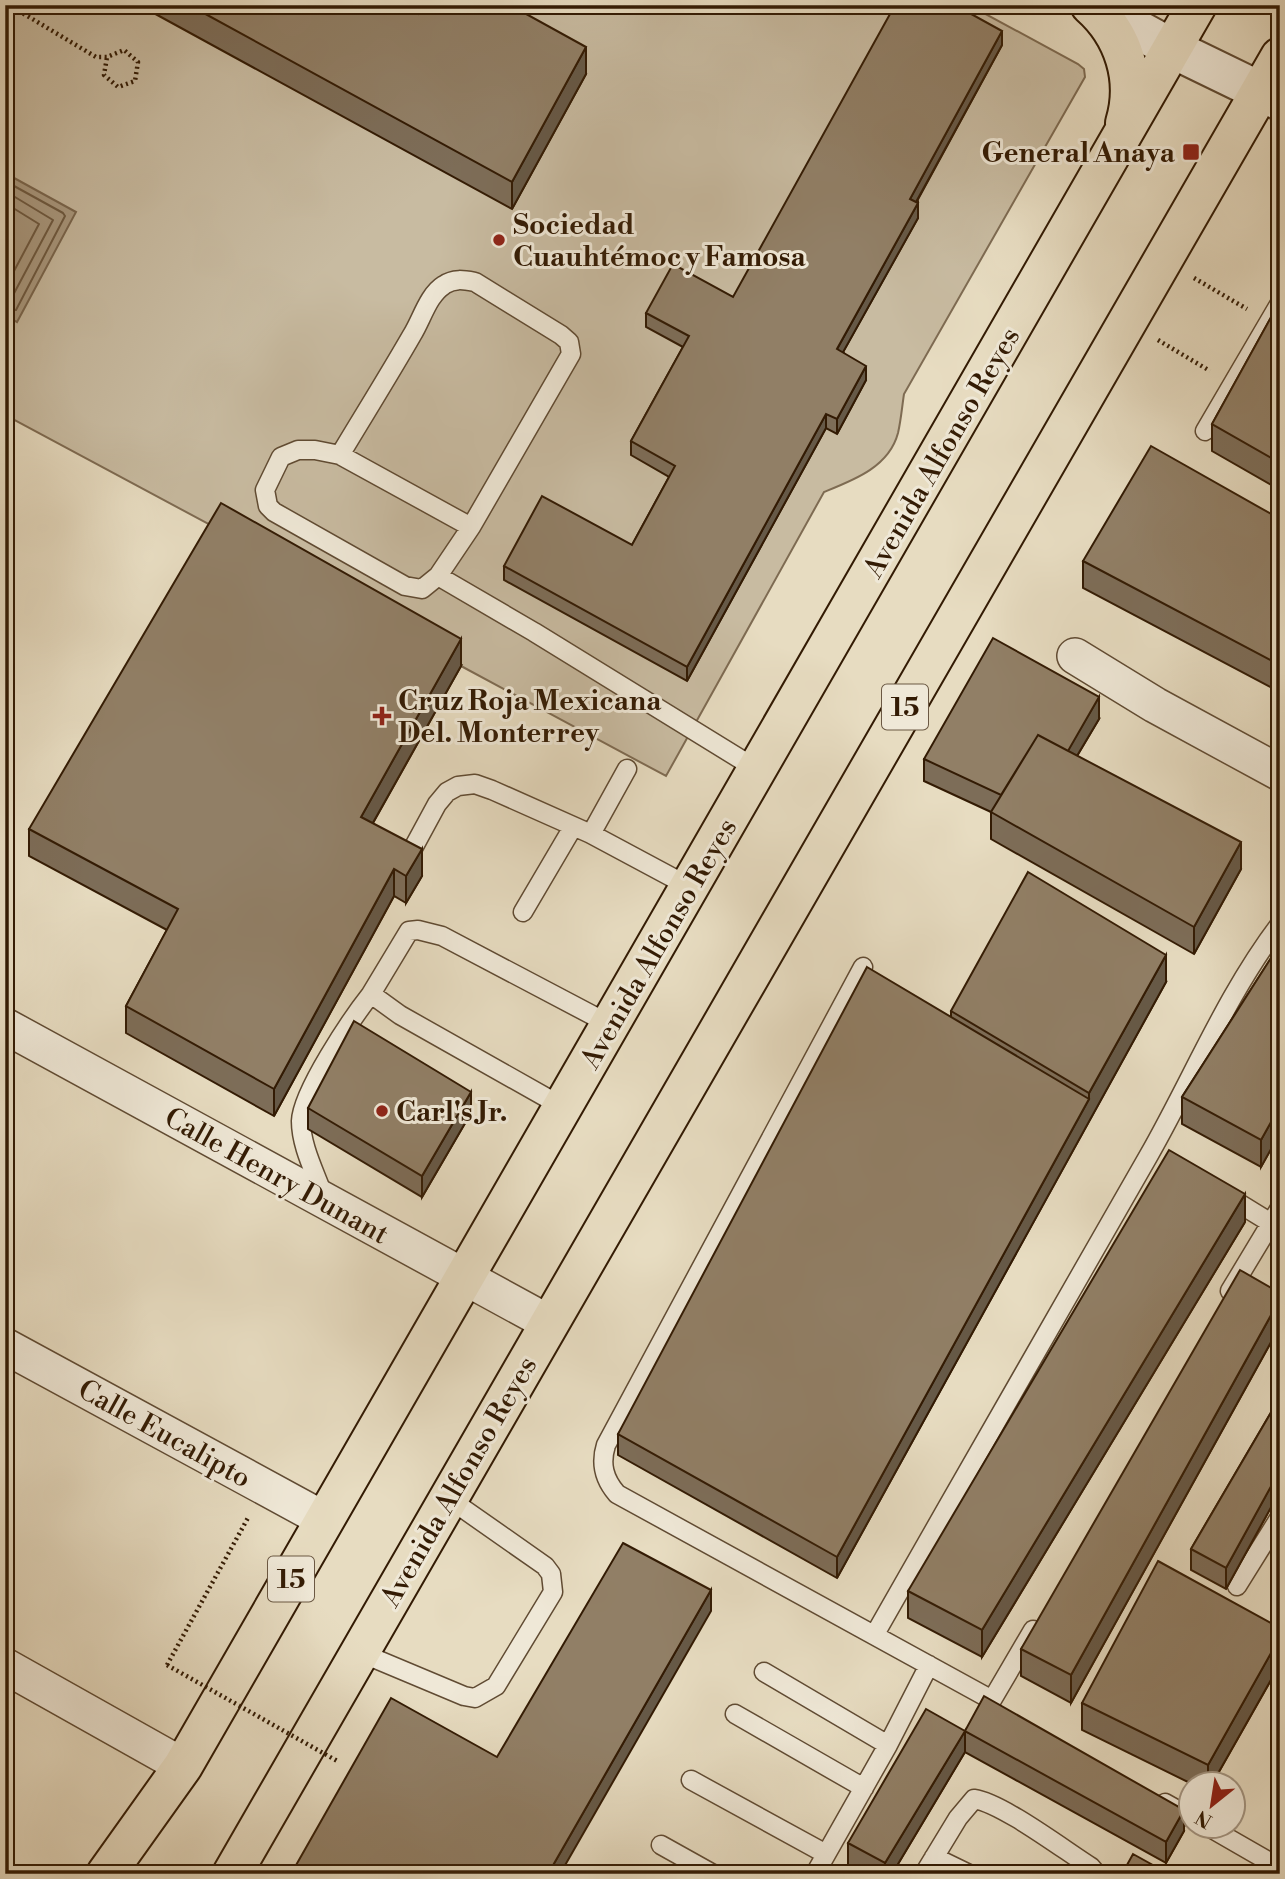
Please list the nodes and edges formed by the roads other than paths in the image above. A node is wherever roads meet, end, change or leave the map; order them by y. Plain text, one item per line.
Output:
1 (1092, 5) edge
2 (1197, 5) edge
3 (1172, 48) junction
4 (1280, 57) edge
5 (1270, 96) edge
6 (1113, 154) junction
7 (1280, 303) edge
8 (1205, 431) dead end
9 (340, 455) junction
10 (471, 527) junction
11 (438, 576) junction
12 (1075, 656) dead end
13 (627, 769) dead end
14 (758, 770) junction
15 (1280, 773) edge
16 (573, 827) junction
17 (591, 834) junction
18 (411, 852) edge
19 (690, 887) junction
20 (523, 912) dead end
21 (1280, 924) edge
22 (863, 967) dead end
23 (371, 994) junction
24 (611, 1025) junction
25 (5, 1026) edge
26 (563, 1107) junction
27 (1211, 1187) edge
28 (326, 1201) junction
29 (1275, 1215) edge
30 (465, 1277) junction
31 (1222, 1305) edge
32 (549, 1323) junction
33 (5, 1346) edge
34 (448, 1498) junction
35 (1280, 1517) edge
36 (325, 1520) junction
37 (1237, 1586) dead end
38 (1041, 1616) edge
39 (875, 1634) junction
40 (359, 1653) junction
41 (929, 1665) junction
42 (5, 1666) edge
43 (764, 1672) dead end
44 (735, 1714) dead end
45 (888, 1745) junction
46 (183, 1766) junction
47 (691, 1780) dead end
48 (864, 1788) junction
49 (1144, 1791) edge
50 (1176, 1809) edge
51 (1231, 1840) edge
52 (661, 1845) dead end
53 (826, 1854) junction
54 (934, 1857) junction
55 (1280, 1868) edge
56 (106, 1874) edge
57 (232, 1874) edge
58 (713, 1874) edge
59 (815, 1874) edge
60 (924, 1874) edge
61 (969, 1874) edge
62 (1097, 1874) edge

1 - 3 street
1 - 6 highway
2 - 3 highway, Avenida Alfonso Reyes / 15
3 - 5 street
3 - 6 highway, Avenida Alfonso Reyes / 15
4 - 5 highway, Avenida Alfonso Reyes / 15
5 - 32 highway, Avenida Alfonso Reyes / 15
6 - 14 highway, Avenida Alfonso Reyes / 15
7 - 8 lane
9 - 10 lane
9 - 10 lane
9 - 11 lane
10 - 11 lane
11 - 14 lane
12 - 15 street
13 - 17 lane
14 - 19 highway, Avenida Alfonso Reyes / 15
16 - 17 lane
16 - 18 lane
16 - 20 lane
17 - 19 lane
19 - 24 highway, Avenida Alfonso Reyes / 15
21 - 39 lane
22 - 39 lane
23 - 24 lane
23 - 26 lane
23 - 28 lane
24 - 26 highway, Avenida Alfonso Reyes / 15
25 - 28 street, Calle Henry Dunant
26 - 30 highway, Avenida Alfonso Reyes / 15
27 - 29 lane
28 - 30 street, Calle Henry Dunant
29 - 31 lane
30 - 32 street, Calle Henry Dunant
30 - 36 highway, Avenida Alfonso Reyes / 15
32 - 34 highway, Avenida Alfonso Reyes / 15
33 - 36 street, Calle Eucalipto
34 - 40 highway, Avenida Alfonso Reyes / 15
34 - 40 lane
35 - 37 lane
36 - 46 highway, Avenida Alfonso Reyes / 15
38 - 41 lane
39 - 41 lane
40 - 57 highway, Avenida Alfonso Reyes / 15
41 - 45 lane
42 - 46 street
43 - 45 lane
44 - 48 lane
45 - 48 lane
46 - 56 highway, Avenida Alfonso Reyes / 15
47 - 53 lane
48 - 53 lane
49 - 50 lane
51 - 55 lane
52 - 58 lane
53 - 59 lane
54 - 60 lane
54 - 61 lane
54 - 62 lane

